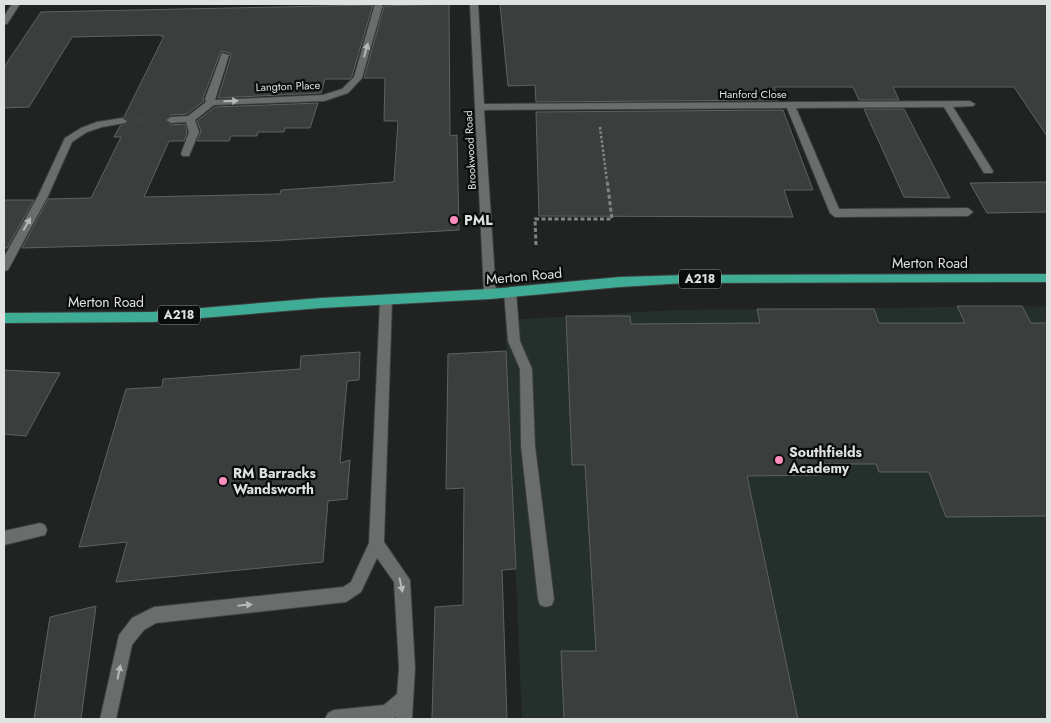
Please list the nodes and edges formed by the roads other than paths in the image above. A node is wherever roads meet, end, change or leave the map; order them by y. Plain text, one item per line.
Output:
1 (16, 4) edge
2 (379, 4) edge
3 (474, 4) edge
4 (4, 22) edge
5 (225, 55) dead end
6 (211, 103) junction
7 (947, 104) junction
8 (970, 104) dead end
9 (790, 106) junction
10 (480, 107) junction
11 (190, 119) junction
12 (171, 120) tunnel mouth
13 (122, 121) tunnel mouth
14 (186, 154) dead end
15 (988, 171) dead end
16 (968, 212) dead end
17 (4, 267) edge
18 (1047, 278) edge
19 (510, 292) junction
20 (490, 294) junction
21 (386, 301) junction
22 (4, 318) edge
23 (40, 530) dead end
24 (4, 538) edge
25 (376, 544) junction
26 (546, 599) dead end
27 (406, 697) junction
28 (108, 719) edge
29 (334, 719) edge
30 (404, 719) edge

1 - 4 street
6 -> 2 street, Langton Place
3 - 10 street, Brookwood Road
5 - 6 street
6 - 11 street
7 - 8 street, Hanford Close
7 - 9 street, Hanford Close
7 - 15 street
9 - 10 street, Hanford Close
9 - 16 street
10 - 20 street, Brookwood Road
11 - 12 street
11 - 14 street
17 -> 13 street
18 - 19 main road, Merton Road / A218
19 - 20 main road, Merton Road / A218
19 - 26 street
20 - 21 main road, Merton Road / A218
21 - 22 main road, Merton Road / A218
21 - 25 street
23 - 24 street
25 -> 27 street
28 -> 25 street
27 - 29 street
27 - 30 street

